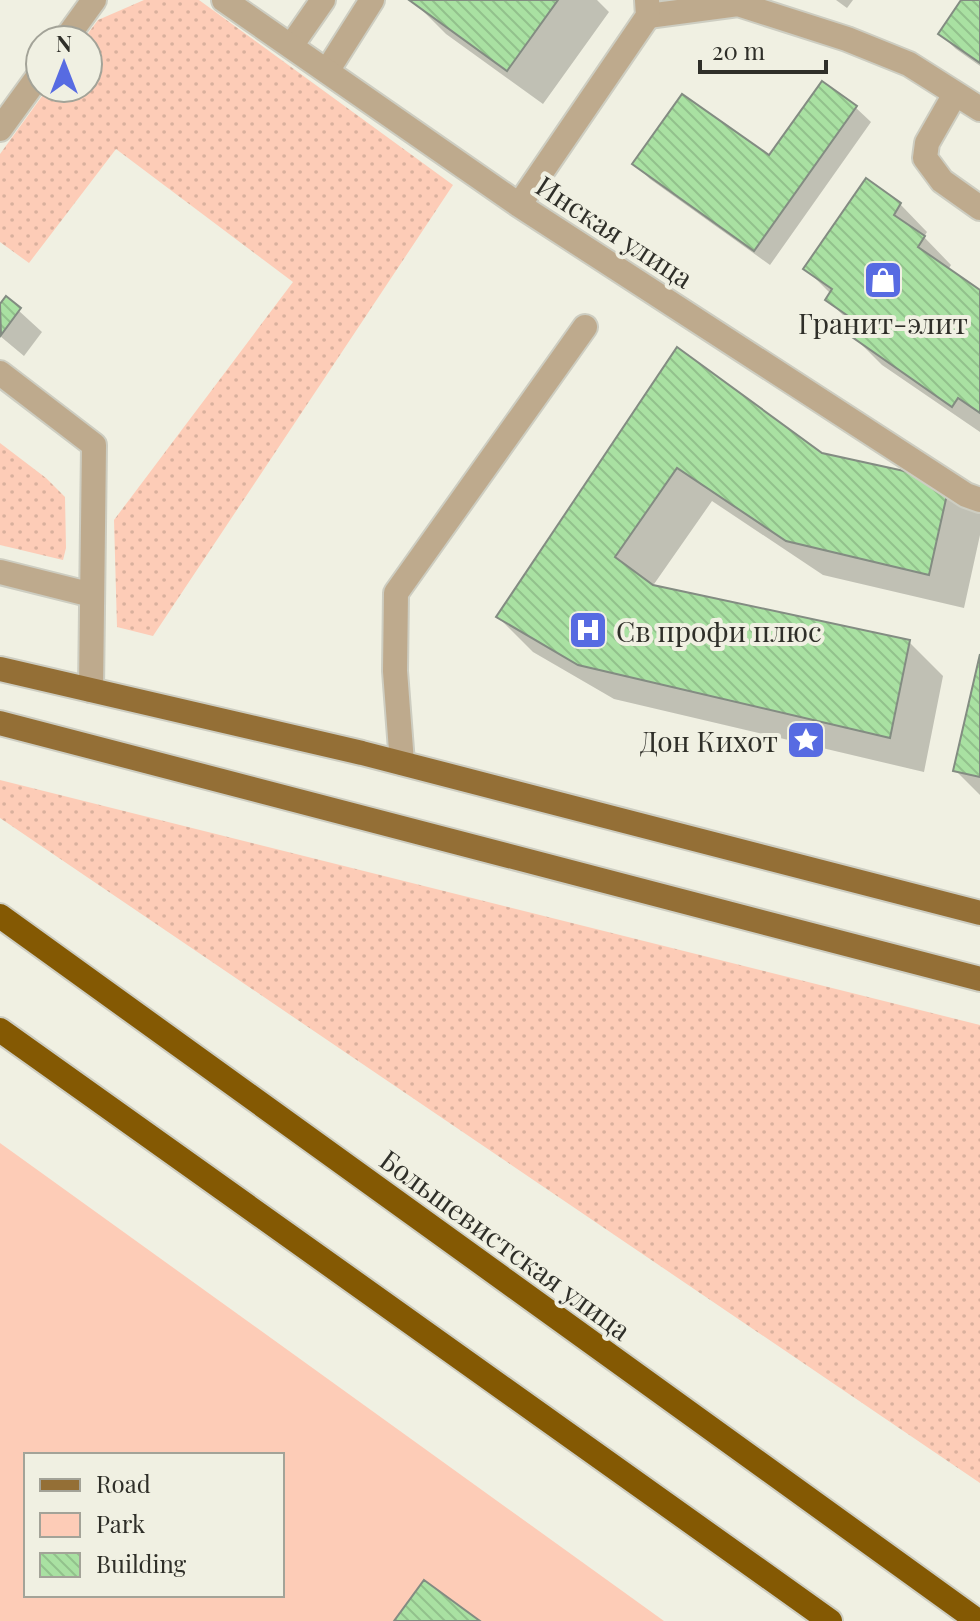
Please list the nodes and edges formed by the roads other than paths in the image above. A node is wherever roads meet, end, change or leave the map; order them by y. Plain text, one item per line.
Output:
1 (94, 0) edge
2 (224, 0) edge
3 (323, 0) edge
4 (372, 0) edge
5 (648, 8) edge
6 (77, 24) edge
7 (291, 46) junction
8 (327, 71) junction
9 (955, 94) junction
10 (24, 96) edge
11 (980, 109) edge
12 (0, 129) edge
13 (519, 205) junction
14 (980, 208) edge
15 (585, 327) dead end
16 (0, 373) edge
17 (980, 500) edge
18 (0, 572) edge
19 (92, 595) junction
20 (0, 669) edge
21 (91, 690) junction
22 (0, 723) edge
23 (402, 763) junction
24 (980, 913) edge
25 (0, 916) edge
26 (980, 979) edge
27 (0, 1030) edge
28 (830, 1621) edge
29 (978, 1621) edge

1 - 6 street
2 - 7 street, Инская улица
3 - 7 street
4 - 8 street
5 - 9 street
5 - 13 street
7 - 8 street, Инская улица
8 - 13 street, Инская улица
9 - 11 street
9 - 14 street
10 - 12 street
13 - 17 street, Инская улица
15 - 23 street
16 - 19 street
18 - 19 street
19 - 21 street
20 - 21 main road
21 - 23 main road
22 - 26 main road
23 - 24 main road
25 - 29 highway, Большевистская улица
27 - 28 highway

